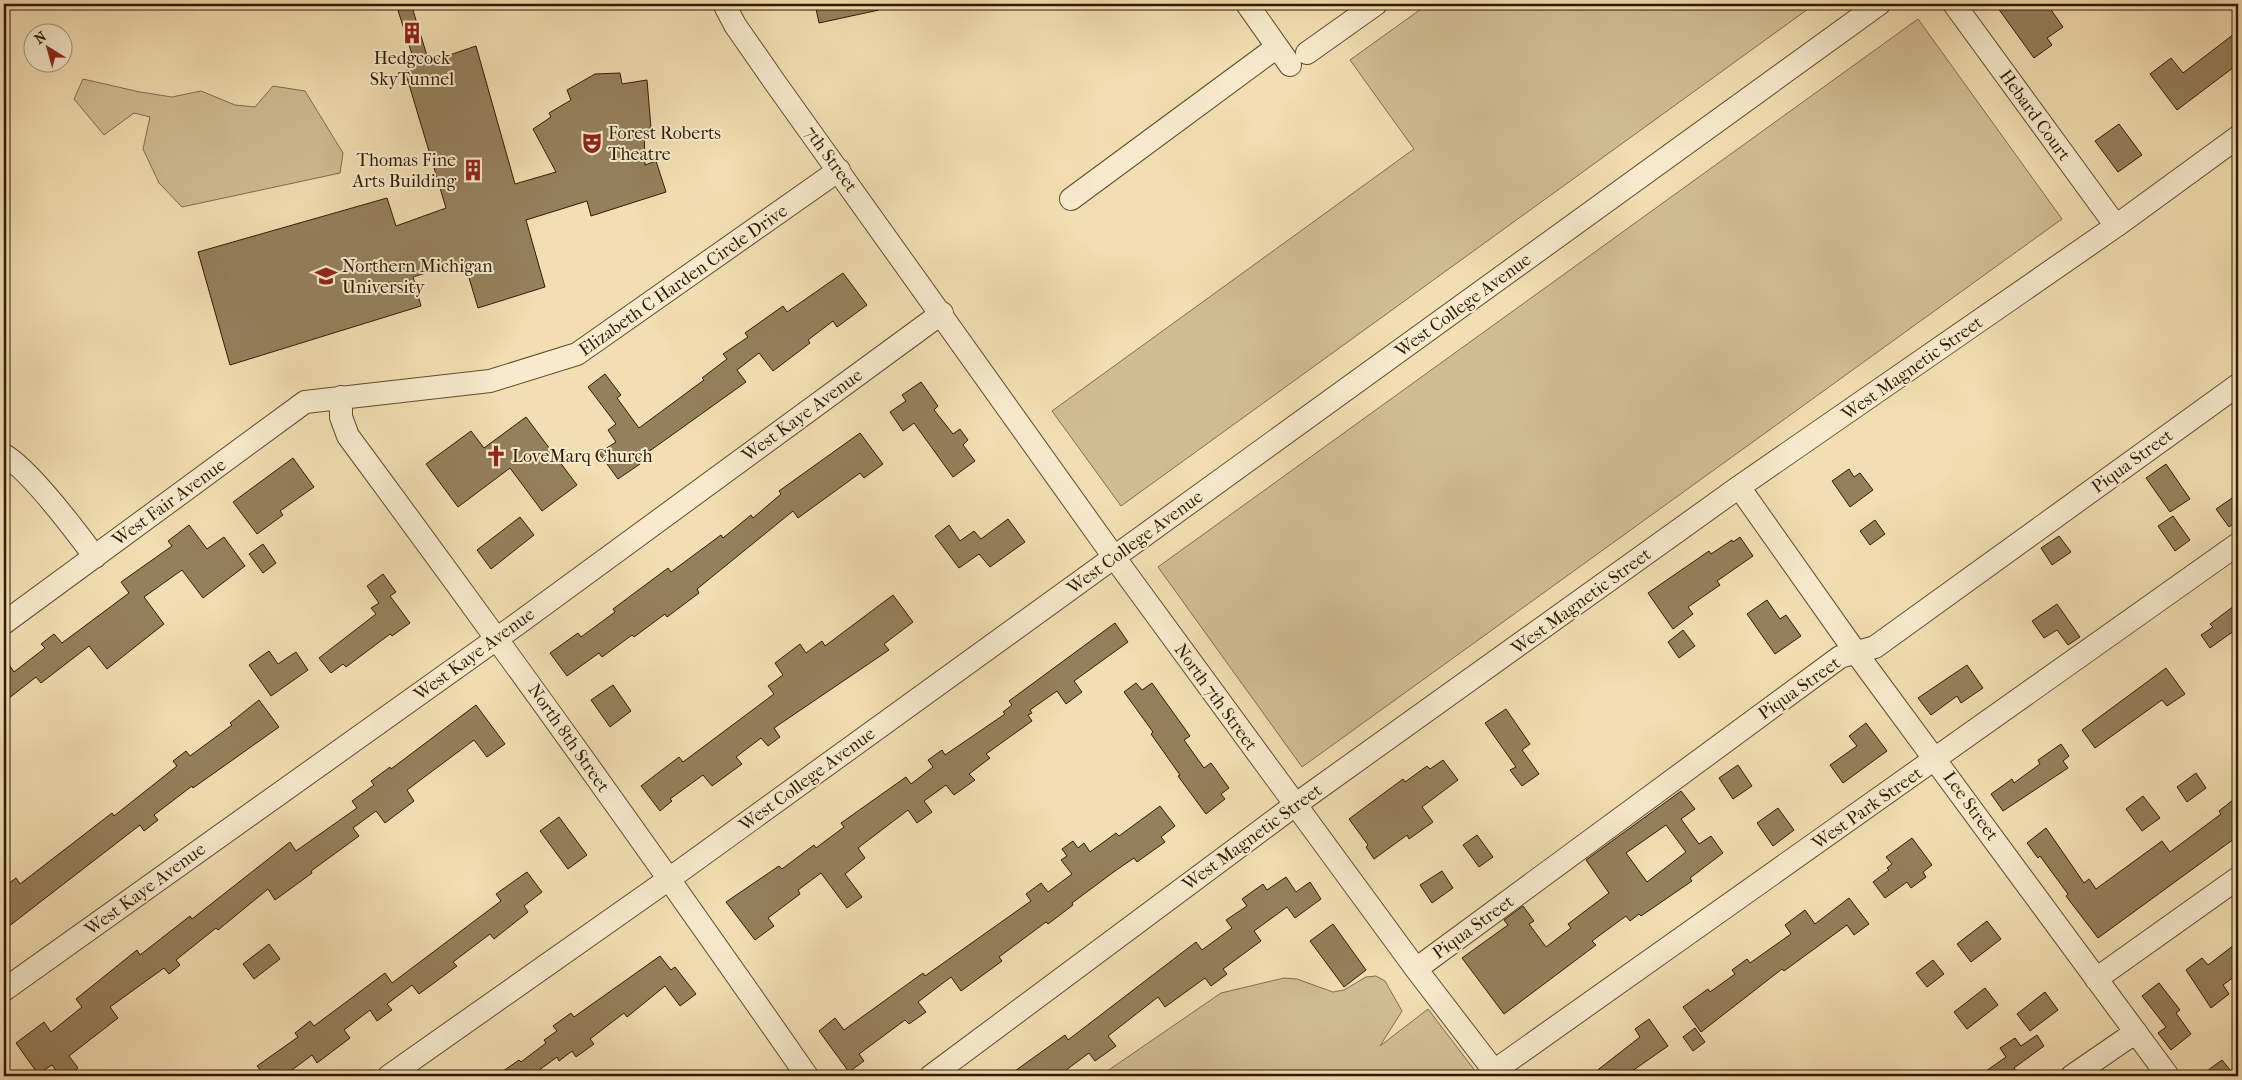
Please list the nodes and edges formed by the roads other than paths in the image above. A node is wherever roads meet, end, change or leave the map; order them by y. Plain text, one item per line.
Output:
1 (724, 4) edge
2 (1247, 4) edge
3 (1376, 4) edge
4 (1879, 4) edge
5 (1954, 4) edge
6 (1278, 47) junction
7 (2238, 137) edge
8 (839, 170) junction
9 (1071, 199) dead end
10 (2116, 226) junction
11 (942, 313) junction
12 (2238, 385) edge
13 (341, 397) junction
14 (4, 455) edge
15 (1739, 487) junction
16 (2238, 544) edge
17 (95, 557) junction
18 (1114, 557) junction
19 (4, 623) edge
20 (498, 638) junction
21 (1857, 654) junction
22 (1936, 759) junction
23 (1295, 805) junction
24 (2238, 878) edge
25 (669, 879) junction
26 (1416, 970) junction
27 (2096, 979) junction
28 (4, 990) edge
29 (2136, 1032) junction
30 (1496, 1074) edge
31 (389, 1076) edge
32 (807, 1076) edge
33 (931, 1076) edge
34 (2072, 1076) edge
35 (2168, 1076) edge

1 - 8 street, 7th Street
2 - 6 street
3 - 6 street
4 - 18 street, West College Avenue
5 - 10 street, Hebard Court
6 - 9 street
7 - 10 street, West Magnetic Street
8 - 11 street, 7th Street
8 - 13 street, Elizabeth C Harden Circle Drive
10 - 15 street, West Magnetic Street
11 - 18 street, North 7th Street
11 - 20 street, West Kaye Avenue
12 - 21 street, Piqua Street
13 - 17 street, West Fair Avenue
13 - 20 street, North 8th Street
14 - 17 street
15 - 21 street, Lee Street
15 - 23 street, West Magnetic Street
16 - 22 street, West Park Street
17 - 19 street, West Fair Avenue
18 - 23 street, North 7th Street
18 - 25 street, West College Avenue
20 - 25 street, North 8th Street
20 - 28 street, West Kaye Avenue
21 - 22 street, Lee Street
21 - 26 street, Piqua Street
22 - 27 street, Lee Street
22 - 30 street, West Park Street
23 - 26 street, North 7th Street
23 - 33 street, West Magnetic Street
24 - 27 street
25 - 31 street, West College Avenue
25 - 32 street, North 8th Street
26 - 30 street, North 7th Street
27 - 29 street, Lee Street
29 - 34 street
29 - 35 street, Lee Street

